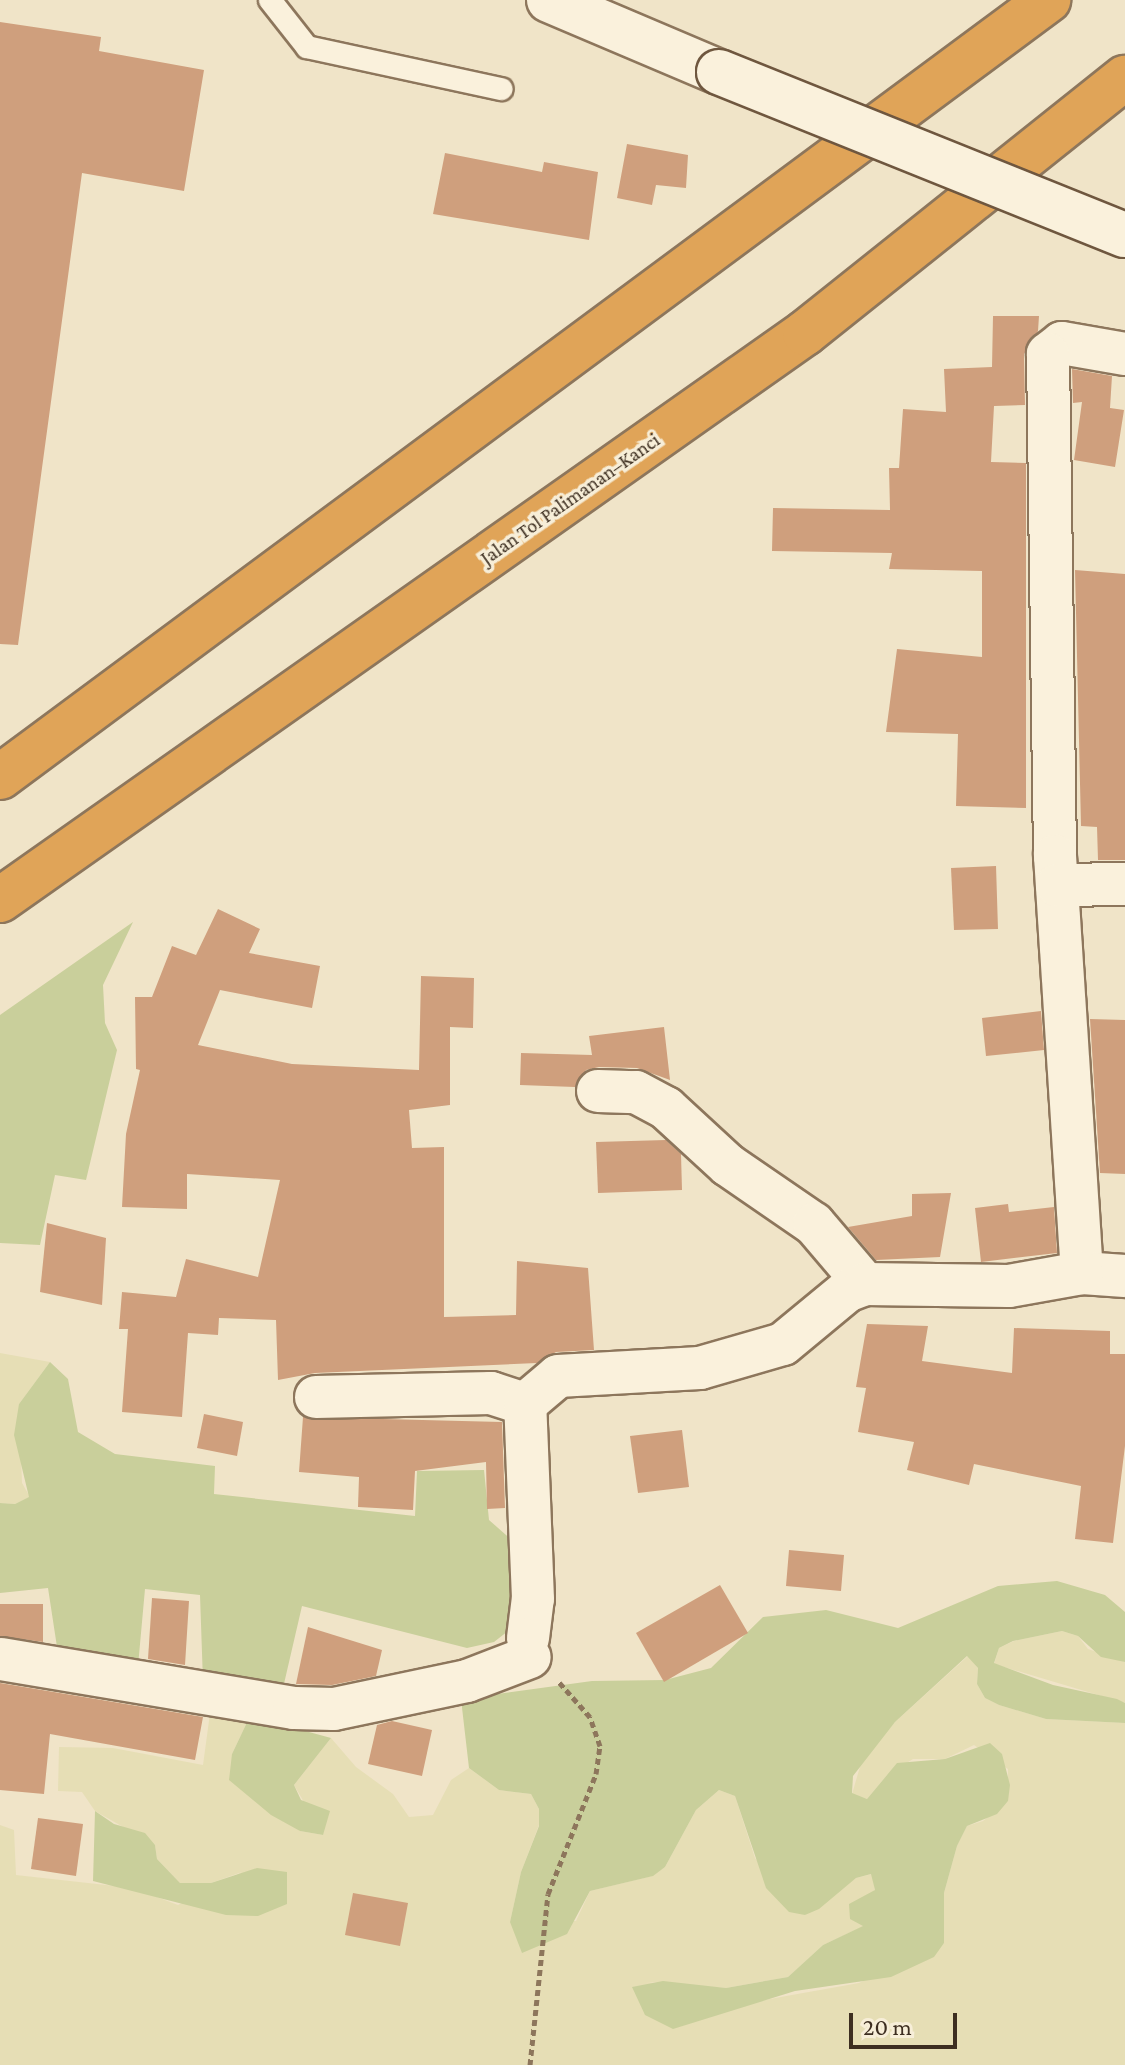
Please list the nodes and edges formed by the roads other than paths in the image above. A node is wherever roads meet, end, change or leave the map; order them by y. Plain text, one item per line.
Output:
1 (270, 0) edge
2 (549, 0) edge
3 (1048, 0) edge
4 (1125, 78) edge
5 (502, 89) dead end
6 (1125, 235) edge
7 (1125, 354) edge
8 (0, 777) edge
9 (1125, 884) edge
10 (1057, 885) junction
11 (0, 900) edge
12 (598, 1091) dead end
13 (1082, 1273) junction
14 (1125, 1276) edge
15 (865, 1284) junction
16 (316, 1397) dead end
17 (525, 1404) junction
18 (1, 1659) edge

1 - 5 lane
2 - 6 street, bridge
3 - 8 highway
4 - 11 highway, Jalan Tol Palimanan–Kanci
7 - 10 street
9 - 10 street
10 - 13 street
12 - 15 street
13 - 14 street
13 - 15 street
15 - 17 street
16 - 17 street
17 - 18 street

